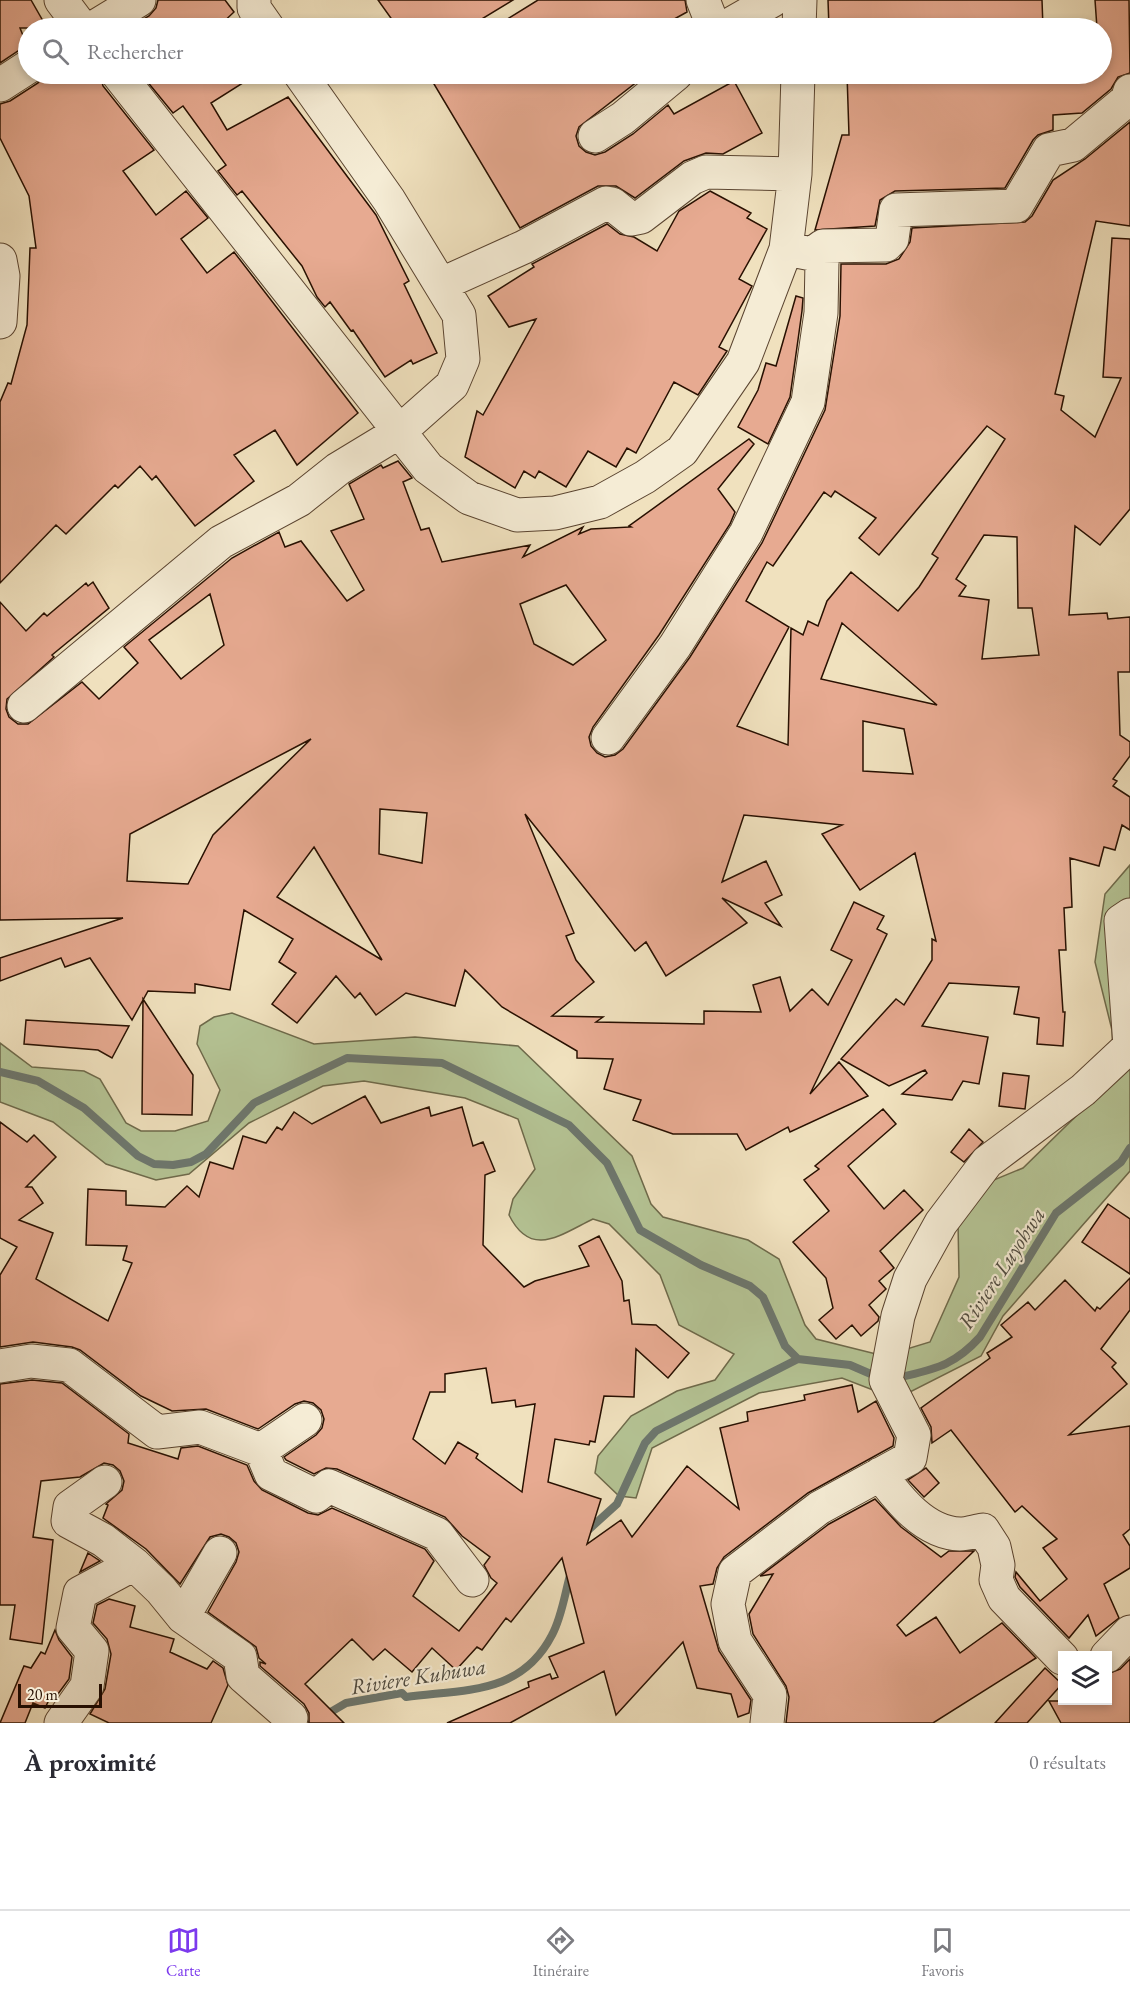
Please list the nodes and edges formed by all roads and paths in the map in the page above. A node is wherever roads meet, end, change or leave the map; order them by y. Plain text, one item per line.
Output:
1 (61, 0) edge
2 (139, 0) edge
3 (254, 0) edge
4 (703, 0) edge
5 (773, 0) edge
6 (800, 0) edge
7 (74, 18) edge
8 (109, 18) edge
9 (261, 18) edge
10 (710, 18) edge
11 (742, 18) edge
12 (799, 18) edge
13 (18, 73) edge
14 (126, 84) edge
15 (307, 84) edge
16 (664, 84) edge
17 (798, 84) edge
18 (0, 85) edge
19 (1130, 92) edge
20 (595, 136) dead end
21 (795, 174) junction
22 (799, 252) junction
23 (0, 260) edge
24 (442, 284) junction
25 (0, 322) edge
26 (399, 432) junction
27 (24, 706) dead end
28 (608, 738) dead end
29 (1130, 915) edge
30 (0, 1365) edge
31 (305, 1420) dead end
32 (261, 1450) junction
33 (880, 1474) junction
34 (105, 1482) dead end
35 (220, 1553) dead end
36 (134, 1564) junction
37 (472, 1580) dead end
38 (183, 1617) junction
39 (1130, 1632) edge
40 (1112, 1651) edge
41 (1058, 1654) edge
42 (61, 1723) edge
43 (289, 1723) edge
44 (767, 1723) edge

1 - 7 street
2 - 8 street
3 - 9 street
4 - 10 street
5 - 11 street
6 - 12 street
13 - 18 street
14 - 26 street
15 - 24 street
16 - 20 street
17 - 21 street
19 - 22 street
21 - 22 street
21 - 24 street
22 - 26 street
22 - 28 street
23 - 25 street
24 - 26 street
26 - 27 street
29 - 33 street
30 - 32 street
31 - 32 street
32 - 37 street
33 - 41 street
33 - 44 street
34 - 36 street
35 - 38 street
36 - 38 street
36 - 42 street
38 - 43 street
39 - 40 street

